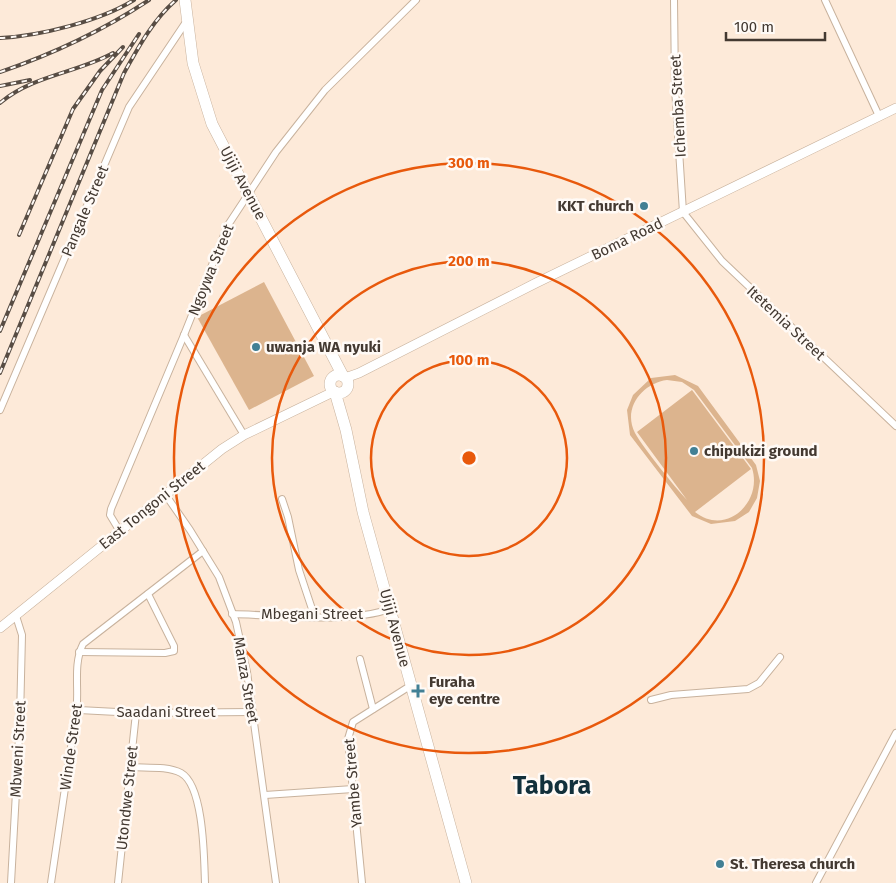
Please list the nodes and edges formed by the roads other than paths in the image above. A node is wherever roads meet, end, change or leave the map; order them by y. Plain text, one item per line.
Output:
1 (185, 0) edge
2 (416, 0) edge
3 (674, 0) edge
4 (824, 0) edge
5 (186, 22) junction
6 (896, 108) edge
7 (879, 116) junction
8 (248, 192) junction
9 (683, 212) junction
10 (184, 335) junction
11 (339, 385) junction
12 (0, 410) edge
13 (896, 426) edge
14 (244, 435) junction
15 (165, 494) junction
16 (282, 499) dead end
17 (119, 530) junction
18 (203, 551) junction
19 (148, 594) junction
20 (390, 609) junction
21 (232, 614) junction
22 (16, 616) junction
23 (314, 616) junction
24 (0, 628) edge
25 (79, 652) junction
26 (780, 657) dead end
27 (360, 659) dead end
28 (410, 686) junction
29 (652, 700) dead end
30 (373, 709) junction
31 (79, 710) junction
32 (253, 712) junction
33 (136, 714) junction
34 (896, 733) edge
35 (132, 767) junction
36 (353, 789) junction
37 (265, 795) junction
38 (11, 883) edge
39 (51, 883) edge
40 (118, 883) edge
41 (205, 883) edge
42 (276, 883) edge
43 (362, 883) edge
44 (466, 883) edge
45 (816, 883) edge

1 - 5 highway, Ujiji Avenue
2 - 8 street, Ngoywa Street
3 - 9 street, Ichemba Street
4 - 7 street
5 - 8 highway, Ujiji Avenue
5 - 12 street, Pangale Street
6 - 7 main road, Boma Road
7 - 9 main road, Boma Road
8 - 10 street, Ngoywa Street
8 - 11 highway, Ujiji Avenue
9 - 11 main road, Boma Road
9 - 13 street, Itetemia Street
10 - 14 street
10 - 17 street, Ngoywa Street
11 - 14 main road, East Tongoni Street
11 - 20 highway, Ujiji Avenue
14 - 15 main road, East Tongoni Street
15 - 17 main road, East Tongoni Street
15 - 18 street, Manza Street
16 - 23 street
17 - 22 main road, East Tongoni Street
18 - 19 street
18 - 21 street, Manza Street
19 - 25 street
19 - 25 street
20 - 23 street, Mbegani Street
20 - 28 highway, Ujiji Avenue
21 - 23 street, Mbegani Street
21 - 32 street, Manza Street
22 - 24 main road, East Tongoni Street
22 - 38 street, Mbweni Street
25 - 31 street, Winde Street
26 - 29 street
27 - 30 street
28 - 30 street, Yambe Street
28 - 44 highway, Ujiji Avenue
30 - 36 street, Yambe Street
31 - 33 street, Saadani Street
31 - 39 street, Winde Street
32 - 33 street, Saadani Street
32 - 37 street, Manza Street
33 - 35 street, Utondwe Street
34 - 45 street
35 - 40 street, Utondwe Street
35 - 41 street
36 - 37 street
36 - 43 street, Yambe Street
37 - 42 street, Manza Street

